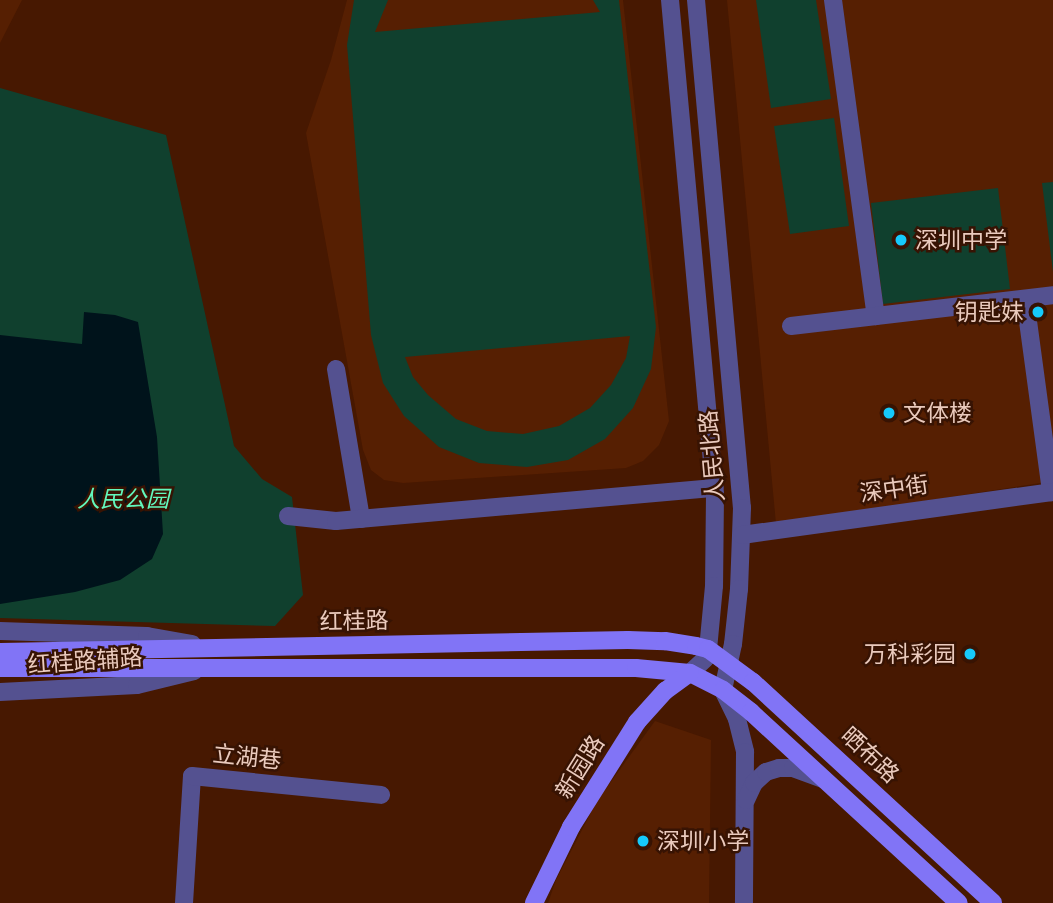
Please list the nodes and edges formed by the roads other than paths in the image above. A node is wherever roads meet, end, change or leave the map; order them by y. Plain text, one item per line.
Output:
1 (670, 0) edge
2 (696, 0) edge
3 (833, 0) edge
4 (1053, 295) edge
5 (1026, 299) junction
6 (876, 316) junction
7 (791, 326) dead end
8 (337, 369) dead end
9 (715, 488) junction
10 (1052, 492) edge
11 (288, 516) dead end
12 (361, 519) junction
13 (742, 535) junction
14 (0, 631) edge
15 (212, 648) junction
16 (708, 649) junction
17 (0, 652) edge
18 (25, 659) junction
19 (729, 663) junction
20 (213, 667) junction
21 (0, 668) edge
22 (690, 673) junction
23 (723, 690) junction
24 (0, 692) edge
25 (823, 779) junction
26 (381, 795) dead end
27 (746, 800) junction
28 (184, 903) edge
29 (534, 903) edge
30 (744, 903) edge
31 (959, 903) edge
32 (993, 903) edge

1 - 9 street, 人民北路
2 - 13 street, 人民北路
3 - 6 street
4 - 5 street
5 - 6 street
5 - 10 street
6 - 7 street
8 - 12 street
9 - 12 street
9 - 16 street, 人民北路
10 - 13 street, 深中街
11 - 12 street
13 - 19 street, 人民北路
14 - 15 street, 红桂路辅路
15 - 16 main road, 红桂路
15 - 18 main road, 红桂路
16 - 19 main road, 晒布路
16 - 22 street
17 - 18 main road, 红桂路
18 - 20 main road, 红桂路
18 - 21 main road, 红桂路
19 - 23 street, 人民北路
19 - 32 main road, 晒布路
20 - 22 main road, 红桂路
20 - 24 street, 红桂路辅路
22 - 23 main road
22 - 29 main road, 新园路
23 - 25 main road
23 - 27 street
25 - 27 street
25 - 31 main road
26 - 28 street, 立湖巷
27 - 30 street

